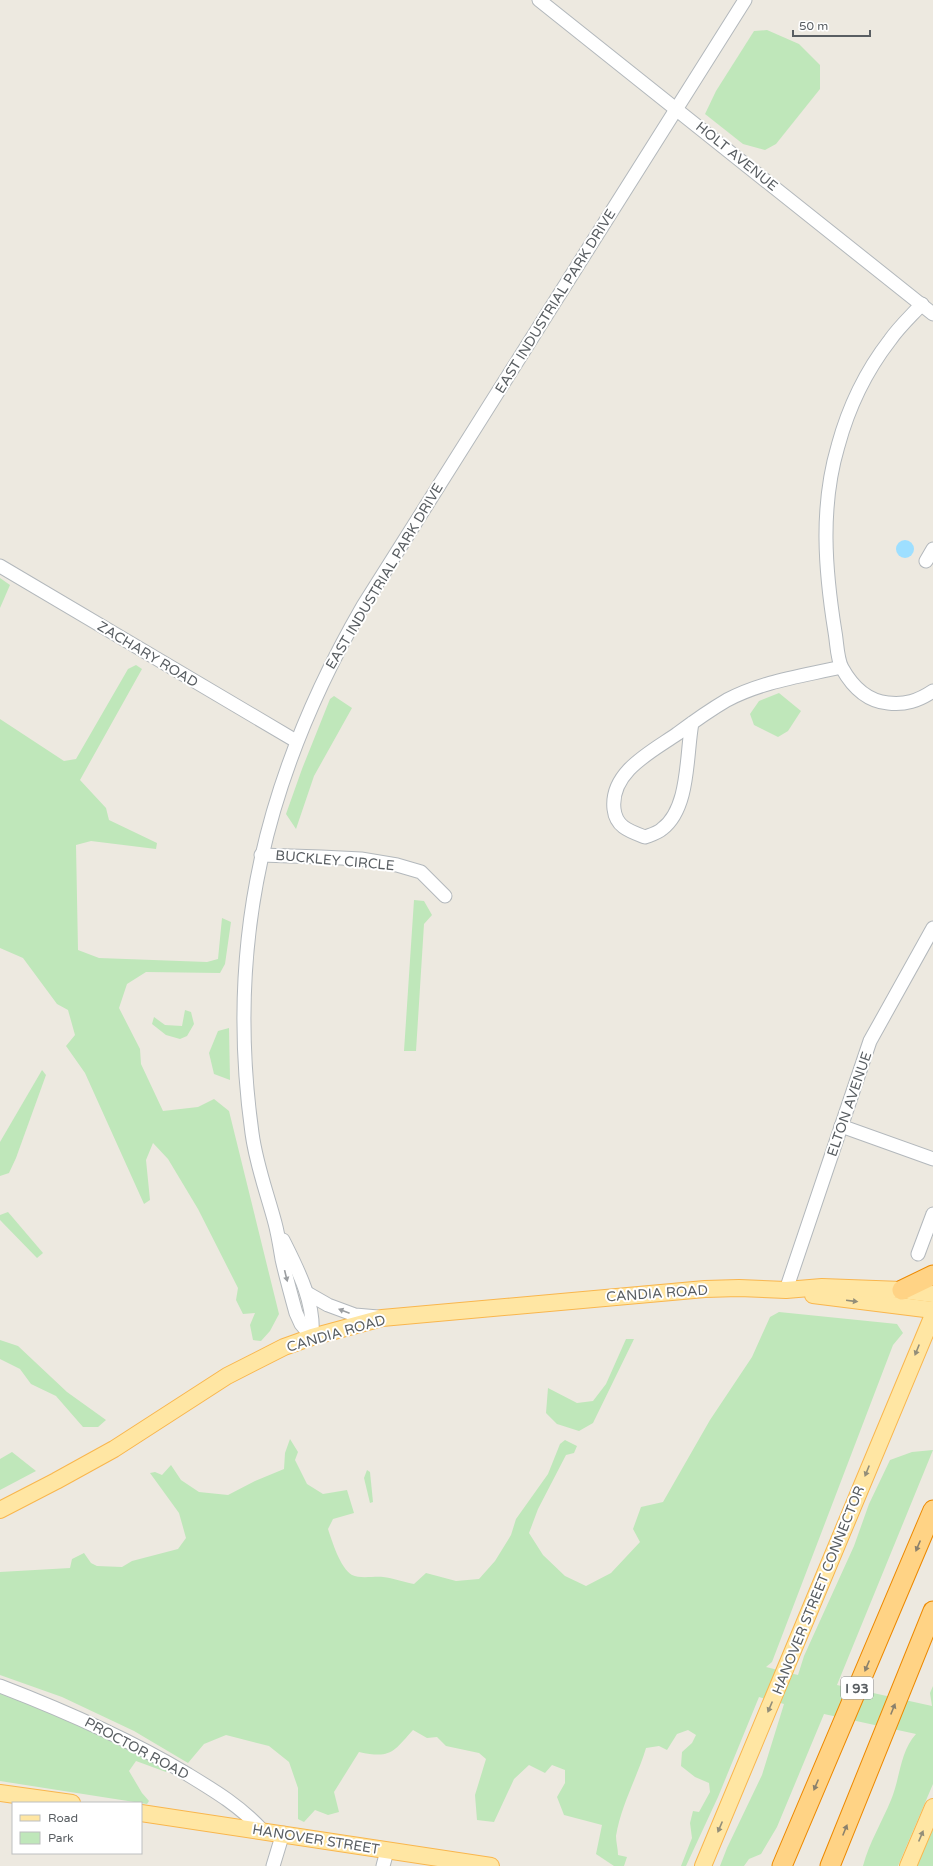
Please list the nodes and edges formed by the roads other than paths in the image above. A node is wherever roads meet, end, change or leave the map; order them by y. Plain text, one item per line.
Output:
1 (539, 0) edge
2 (745, 0) edge
3 (677, 108) junction
4 (922, 304) junction
5 (933, 314) edge
6 (933, 549) edge
7 (926, 561) dead end
8 (0, 566) edge
9 (841, 667) junction
10 (933, 691) edge
11 (692, 723) junction
12 (296, 741) junction
13 (262, 855) junction
14 (445, 896) dead end
15 (933, 928) edge
16 (842, 1126) junction
17 (933, 1159) edge
18 (933, 1214) edge
19 (276, 1224) junction
20 (918, 1254) dead end
21 (933, 1275) edge
22 (786, 1290) junction
23 (902, 1290) junction
24 (307, 1293) junction
25 (933, 1294) edge
26 (933, 1310) edge
27 (933, 1315) edge
28 (382, 1318) junction
29 (312, 1337) junction
30 (0, 1510) edge
31 (933, 1510) edge
32 (933, 1611) edge
33 (0, 1686) edge
34 (0, 1793) edge
35 (65, 1802) edge
36 (933, 1807) edge
37 (142, 1813) edge
38 (262, 1830) junction
39 (282, 1833) junction
40 (385, 1858) edge
41 (273, 1866) edge
42 (490, 1866) edge
43 (703, 1866) edge
44 (782, 1866) edge
45 (830, 1866) edge
46 (908, 1866) edge

1 - 3 street, HOLT AVENUE
2 - 3 street, EAST INDUSTRIAL PARK DRIVE
3 - 4 street, HOLT AVENUE
3 - 12 street, EAST INDUSTRIAL PARK DRIVE
4 - 5 street, HOLT AVENUE
4 - 9 street
6 - 7 street
8 - 12 street, ZACHARY ROAD
9 - 10 street
9 - 11 street
11 - 11 street
12 - 13 street, EAST INDUSTRIAL PARK DRIVE
13 - 14 street, BUCKLEY CIRCLE
13 - 19 street, EAST INDUSTRIAL PARK DRIVE
15 - 16 street, ELTON AVENUE
16 - 17 street
16 - 22 street, ELTON AVENUE
18 - 20 street
19 - 24 street, EAST INDUSTRIAL PARK DRIVE
19 -> 29 street, EAST INDUSTRIAL PARK DRIVE
21 - 23 highway
22 - 23 main road, CANDIA ROAD
22 -> 26 main road, CANDIA ROAD
22 - 28 main road, CANDIA ROAD
23 - 25 main road, CANDIA ROAD
28 -> 24 street
24 - 29 street, EAST INDUSTRIAL PARK DRIVE
27 -> 43 main road, HANOVER STREET CONNECTOR
28 - 29 main road, CANDIA ROAD
29 - 30 main road, CANDIA ROAD
31 -> 44 highway, I 93
45 -> 32 highway
33 - 38 street, PROCTOR ROAD
34 - 35 main road
46 -> 36 main road
37 - 38 main road, HANOVER STREET
38 - 39 main road, HANOVER STREET
39 - 40 main road, HANOVER STREET
39 - 41 street
40 - 42 main road, HANOVER STREET

